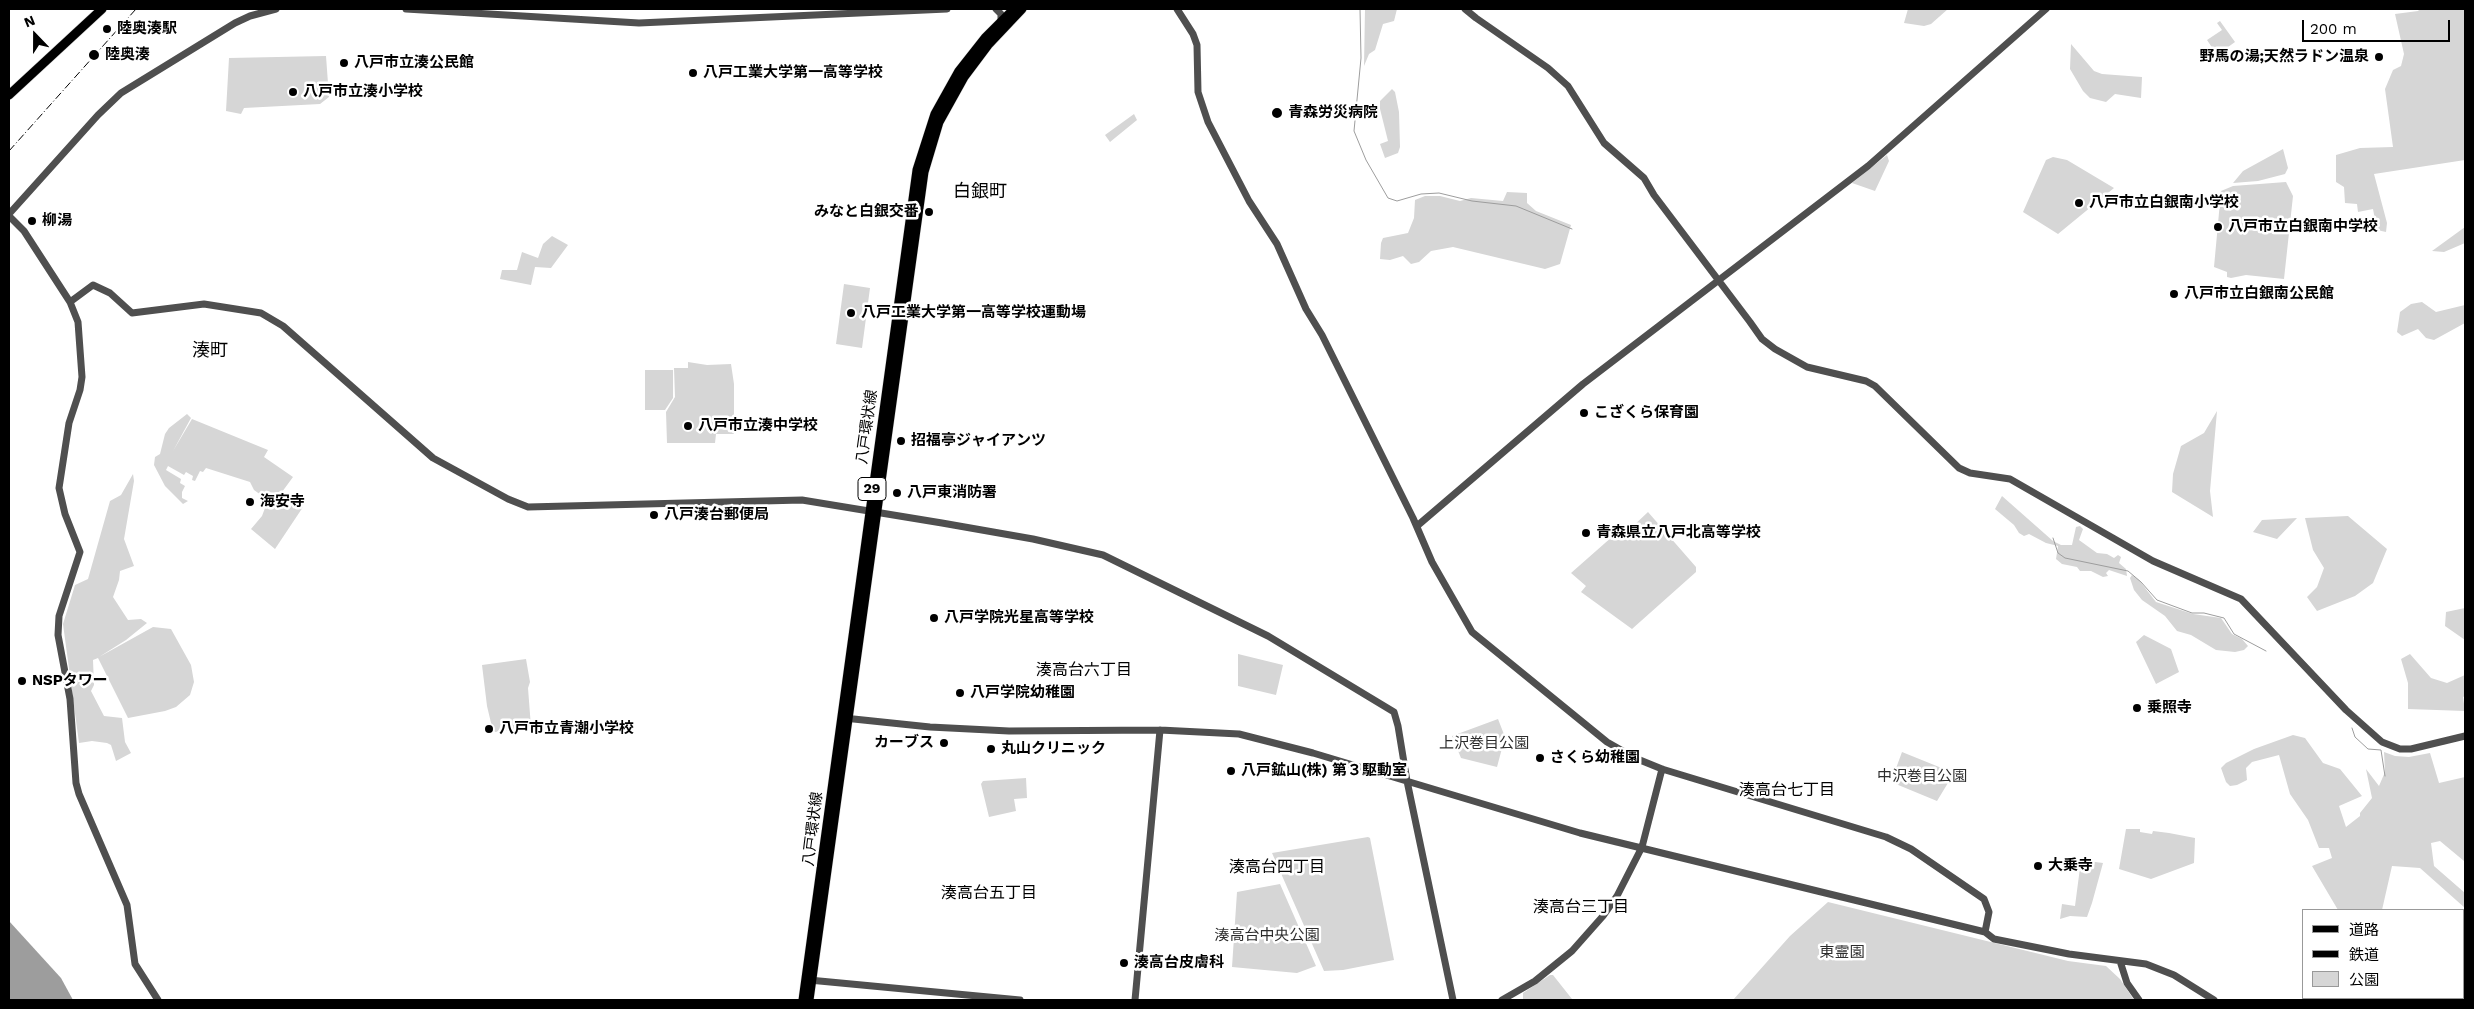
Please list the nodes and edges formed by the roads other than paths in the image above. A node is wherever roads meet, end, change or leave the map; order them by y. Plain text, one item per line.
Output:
1 (102, 9) edge
2 (276, 9) edge
3 (406, 9) edge
4 (947, 9) edge
5 (996, 9) edge
6 (1020, 9) edge
7 (1177, 9) edge
8 (1466, 9) edge
9 (2046, 9) edge
10 (1001, 21) junction
11 (9, 95) edge
12 (9, 215) edge
13 (1718, 280) junction
14 (70, 302) junction
15 (873, 512) junction
16 (1417, 526) junction
17 (845, 718) junction
18 (1160, 730) junction
19 (2465, 736) edge
20 (1662, 769) junction
21 (1407, 781) junction
22 (1642, 847) junction
23 (1985, 932) junction
24 (2120, 960) junction
25 (809, 980) junction
26 (158, 1000) edge
27 (803, 1000) edge
28 (810, 1000) edge
29 (1020, 1000) edge
30 (1135, 1000) edge
31 (1453, 1000) edge
32 (1502, 1000) edge
33 (2140, 1000) edge
34 (2214, 1000) edge

1 - 11 main road
2 - 12 street
3 - 4 street
5 - 10 street
6 - 10 main road, 八戸環状線 / 29
6 - 15 main road, 八戸環状線 / 29
7 - 16 street
8 - 13 street
9 - 13 street
10 - 15 main road, 八戸環状線 / 29
12 - 14 street
13 - 16 street
13 - 19 street
14 - 15 street
14 - 26 street
15 - 17 main road, 八戸環状線 / 29
15 - 21 street
16 - 20 street
17 - 18 street
17 - 25 main road, 八戸環状線 / 29
18 - 21 street
18 - 30 street
20 - 22 street
20 - 23 street
21 - 22 street
21 - 31 street
22 - 23 street
22 - 32 street
23 - 24 street
24 - 33 street
24 - 34 street
25 - 27 main road, 八戸環状線 / 29
25 - 28 main road, 八戸環状線 / 29
25 - 29 street

